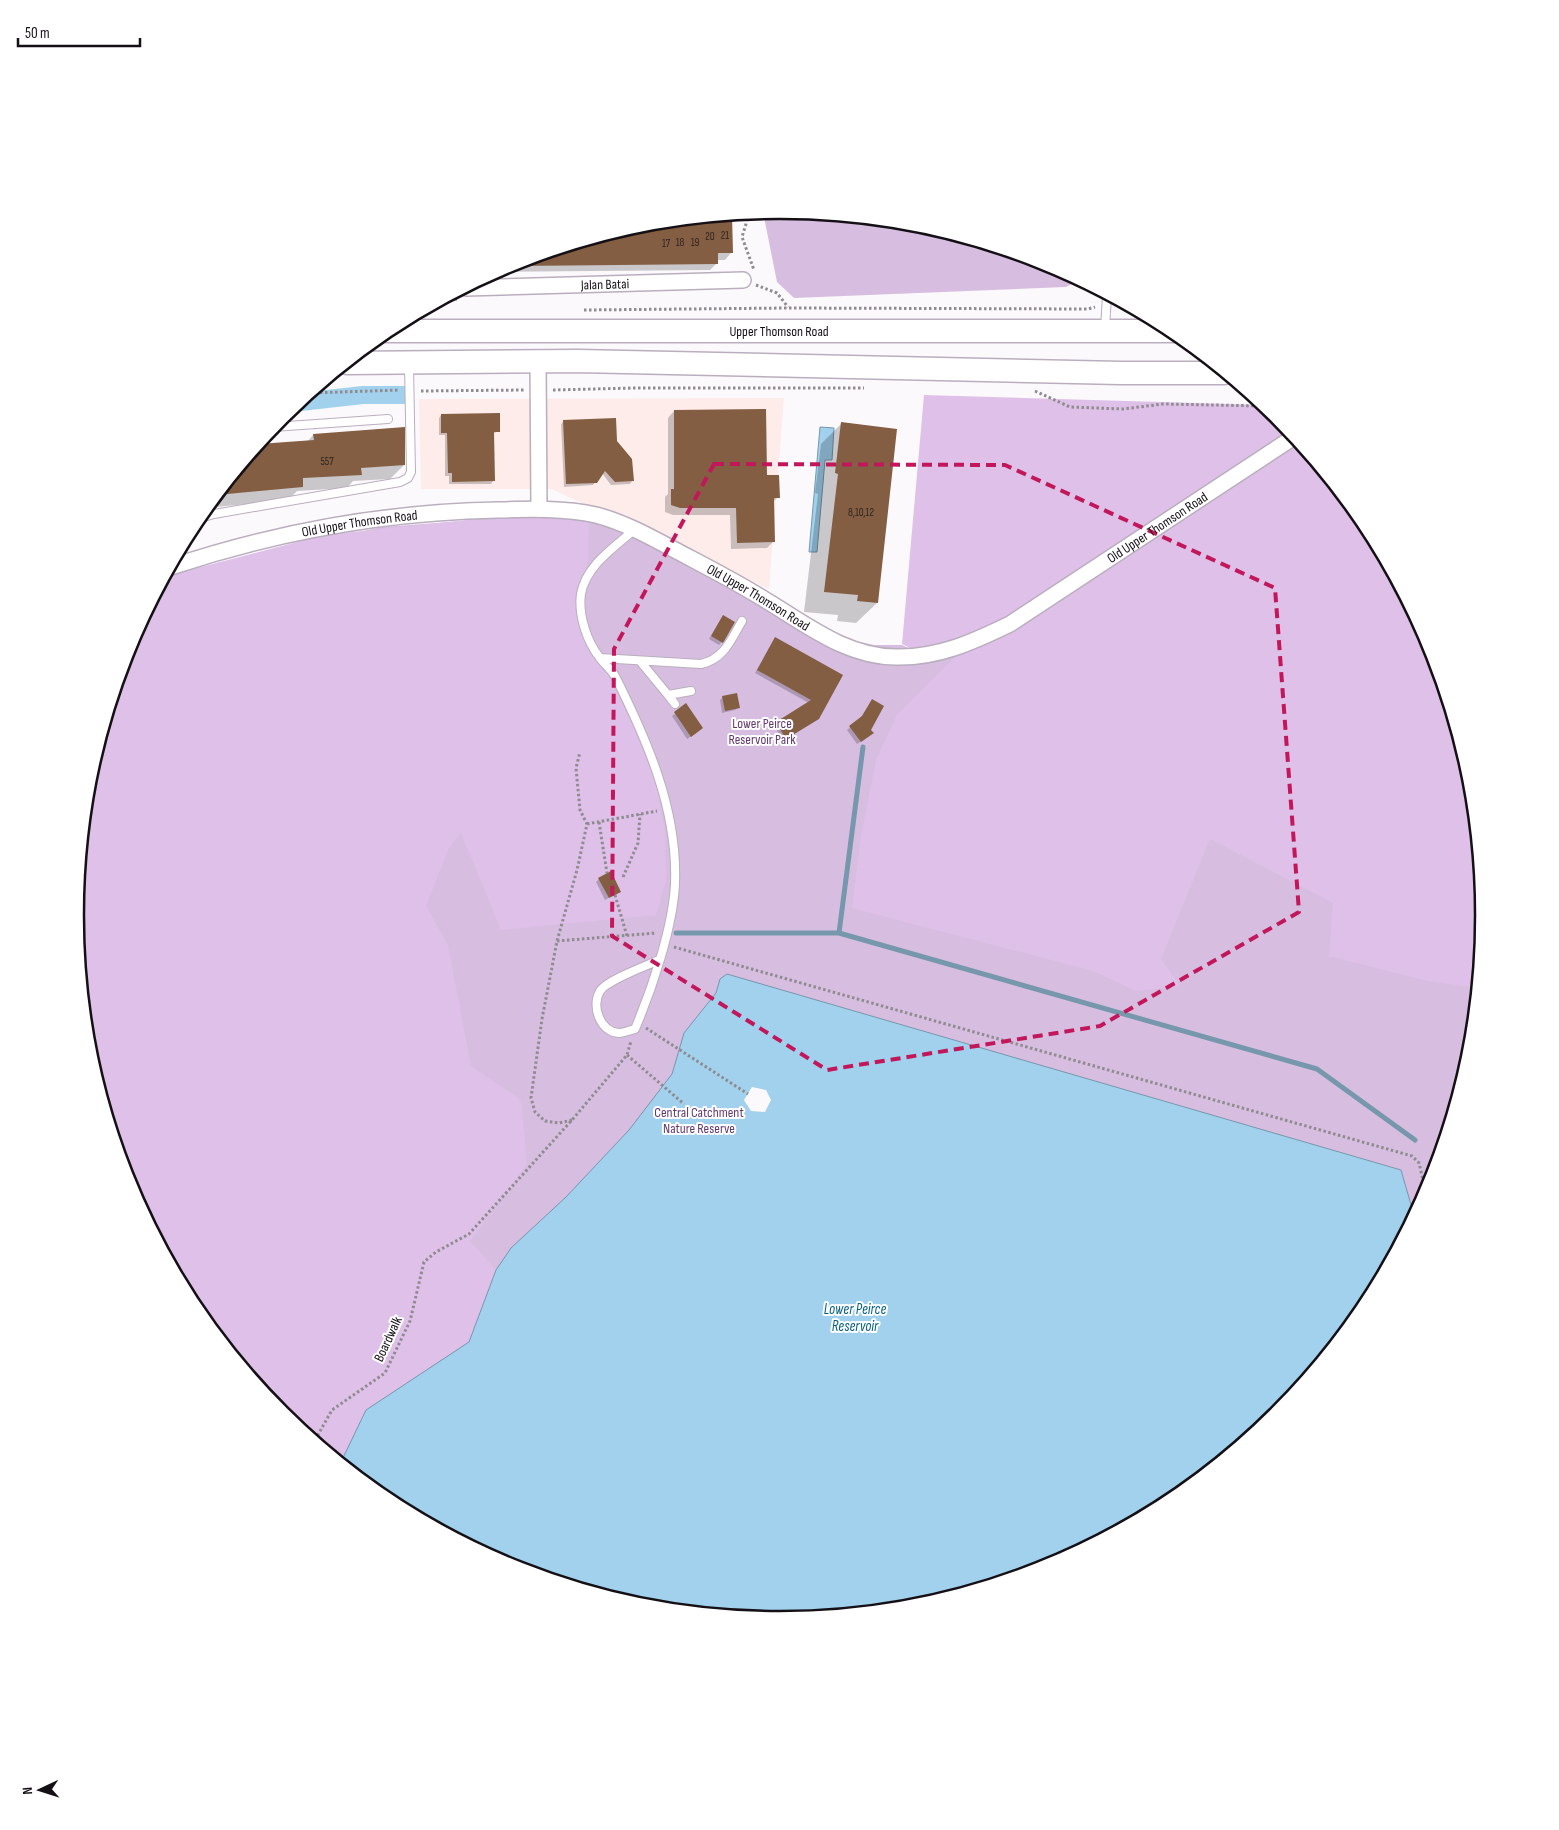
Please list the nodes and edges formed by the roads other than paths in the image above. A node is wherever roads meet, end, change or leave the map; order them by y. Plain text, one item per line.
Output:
1 (743, 280) dead end
2 (479, 288) edge
3 (1107, 301) edge
4 (1147, 327) edge
5 (404, 330) edge
6 (1104, 333) junction
7 (409, 361) junction
8 (538, 361) junction
9 (356, 363) edge
10 (1215, 373) edge
11 (388, 419) dead end
12 (285, 426) edge
13 (1288, 441) edge
14 (539, 509) junction
15 (210, 515) edge
16 (636, 530) junction
17 (179, 564) edge
18 (742, 621) dead end
19 (600, 658) junction
20 (640, 661) junction
21 (690, 691) dead end
22 (668, 695) junction
23 (675, 704) dead end
24 (658, 960) junction

1 - 2 street, Jalan Batai
3 - 6 lane
4 - 6 main road, Upper Thomson Road
5 - 6 main road, Upper Thomson Road
7 - 8 main road
7 - 9 main road
7 - 15 lane
8 - 10 main road
8 - 14 street
11 - 12 lane
13 - 16 street, Old Upper Thomson Road
14 - 16 street, Old Upper Thomson Road
14 - 17 street, Old Upper Thomson Road
16 - 19 lane
18 - 20 lane
19 - 20 lane
19 - 24 lane
20 - 22 lane
21 - 22 lane
22 - 23 lane
24 - 24 lane

